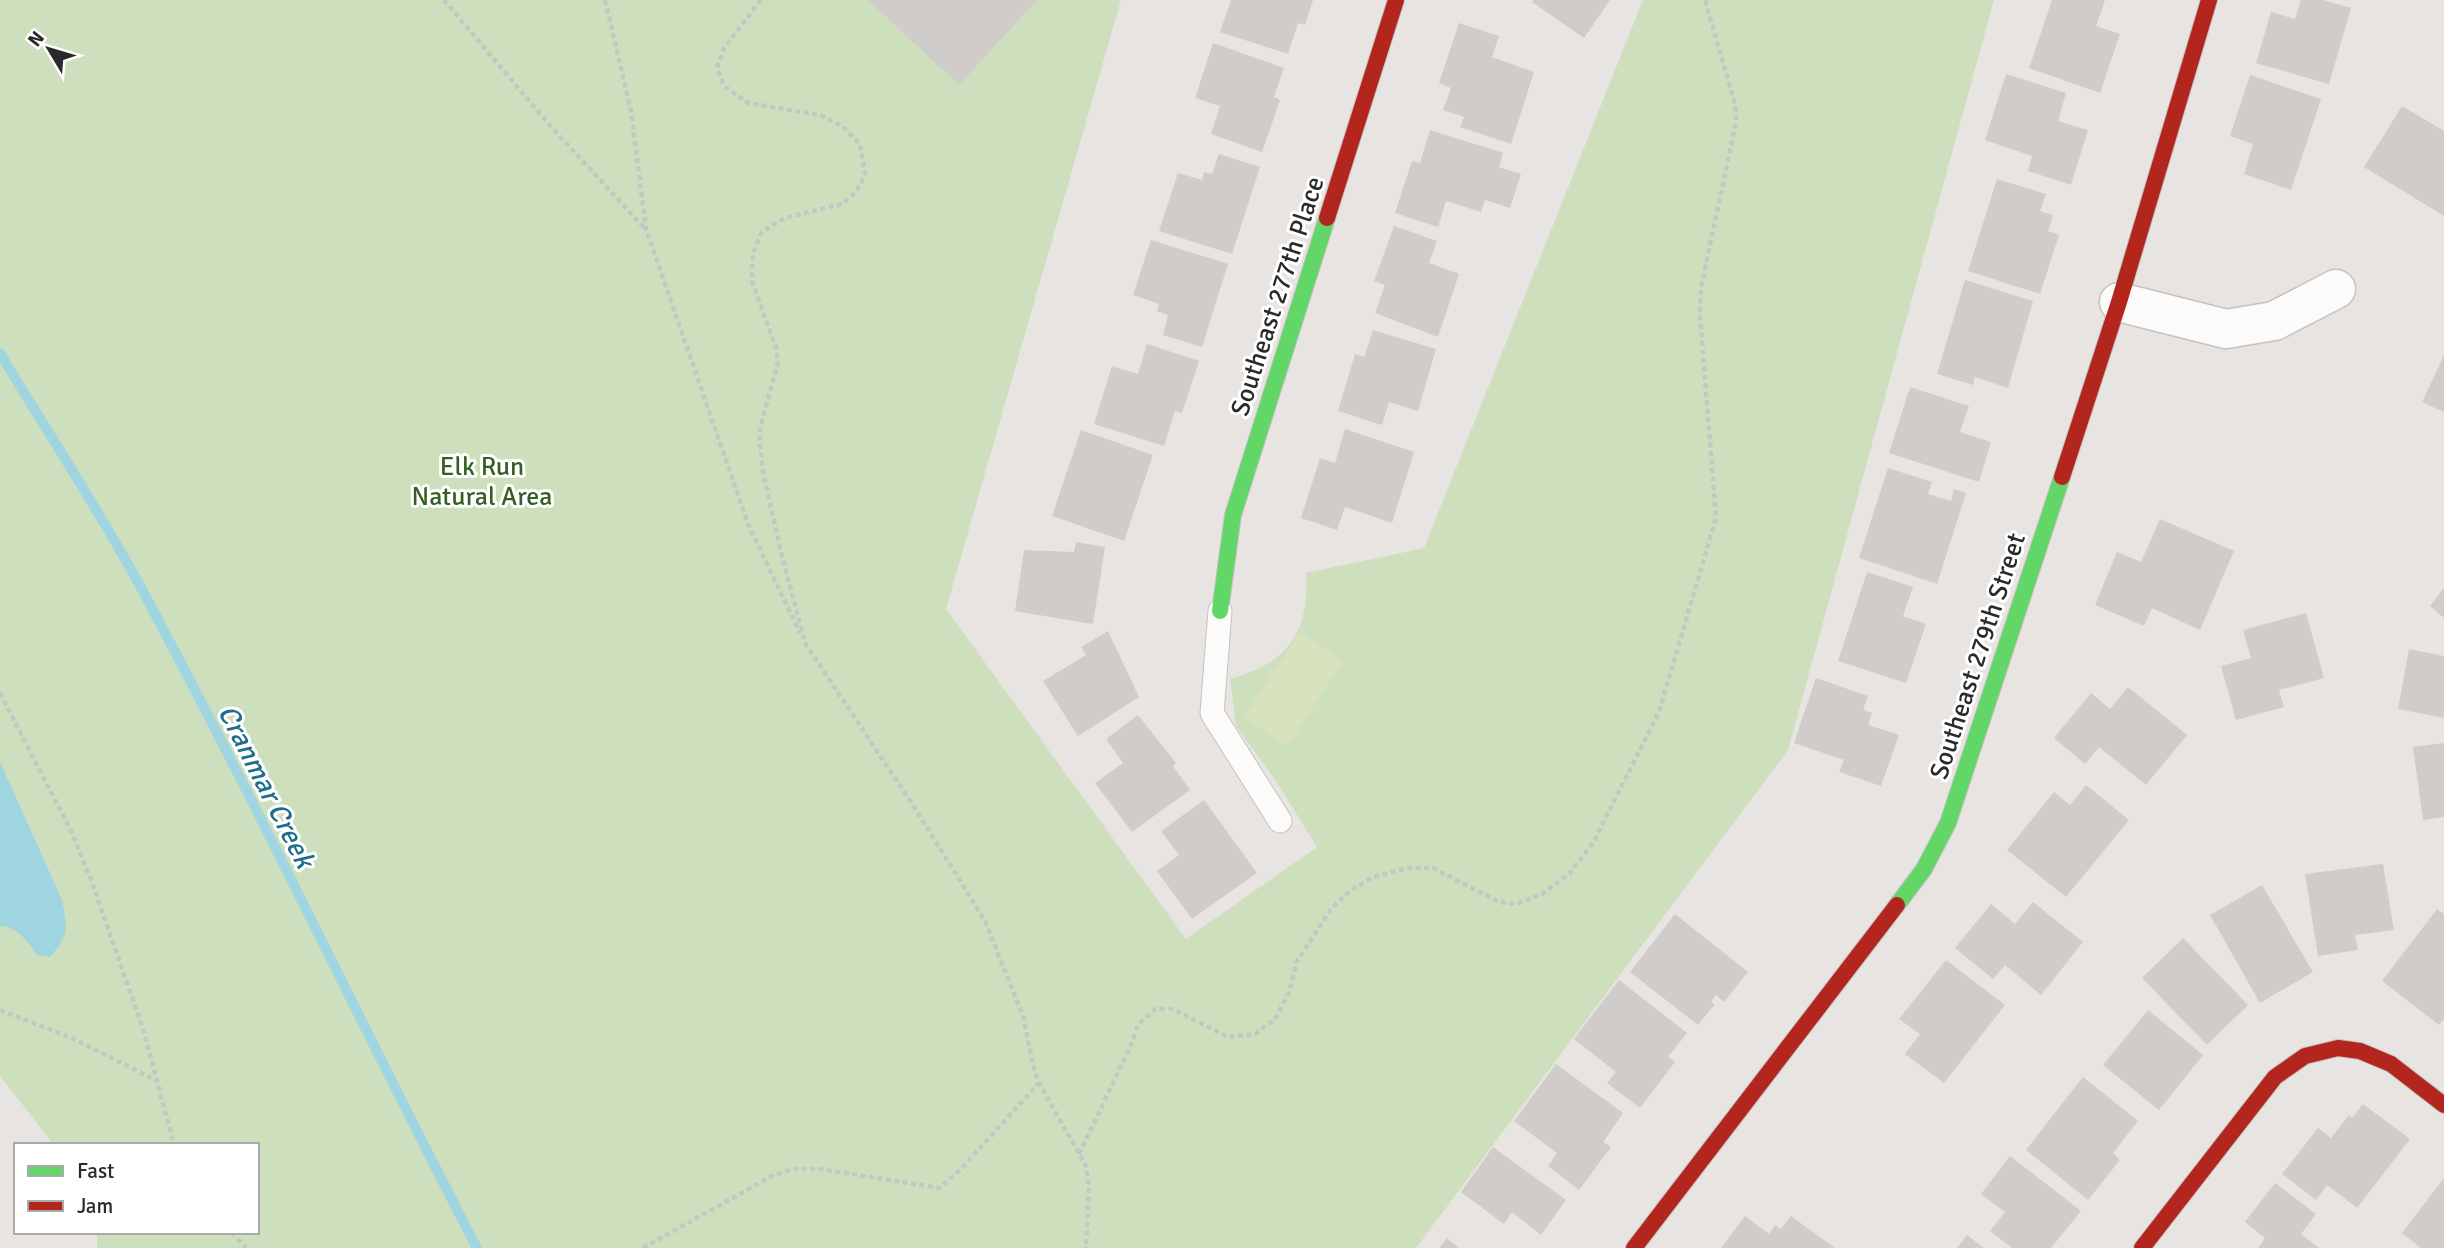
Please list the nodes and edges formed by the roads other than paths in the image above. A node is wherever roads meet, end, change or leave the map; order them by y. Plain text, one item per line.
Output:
1 (1396, 0) edge
2 (2210, 0) edge
3 (2336, 289) dead end
4 (2119, 302) junction
5 (1220, 611) joint
6 (1280, 821) dead end
7 (2444, 1105) edge
8 (1634, 1248) edge
9 (2142, 1248) edge

1 - 5 street, Southeast 277th Place
2 - 4 street, Southeast 279th Street
3 - 4 street
4 - 8 street, Southeast 279th Street
5 - 6 lane
7 - 9 street

